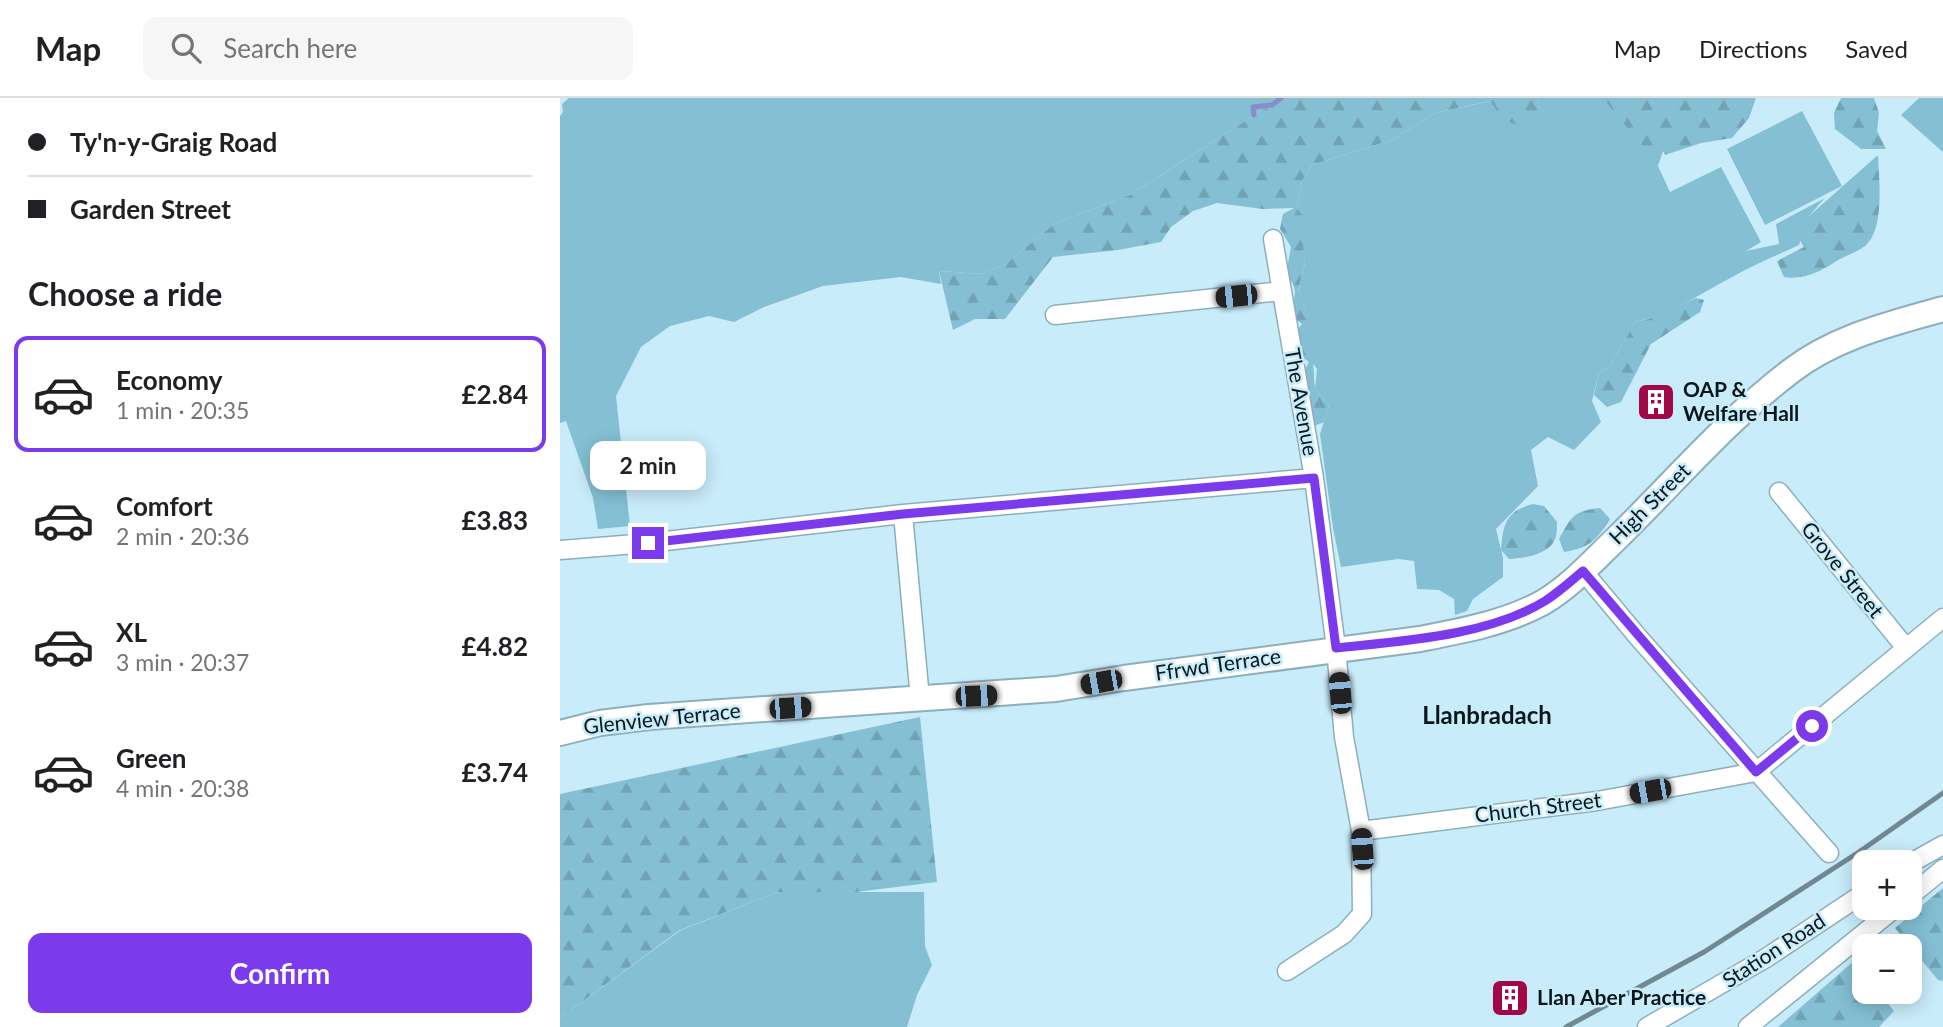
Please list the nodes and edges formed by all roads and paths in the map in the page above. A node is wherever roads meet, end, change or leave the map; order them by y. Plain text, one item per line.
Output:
1 (1273, 239) dead end
2 (1282, 292) junction
3 (1943, 309) edge
4 (1055, 315) dead end
5 (1314, 478) junction
6 (1779, 492) dead end
7 (903, 514) junction
8 (560, 550) edge
9 (1583, 571) junction
10 (1943, 618) edge
11 (1336, 648) junction
12 (1906, 648) junction
13 (927, 698) junction
14 (560, 733) edge
15 (1756, 772) junction
16 (1360, 831) junction
17 (1943, 845) edge
18 (1829, 853) dead end
19 (1922, 857) edge
20 (1943, 869) edge
21 (1922, 886) edge
22 (1852, 901) edge
23 (1880, 920) edge
24 (1287, 971) dead end
25 (1647, 1027) edge
26 (1748, 1027) edge

1 - 2 street, The Avenue
2 - 4 street
2 - 5 street, The Avenue
3 - 9 street, High Street
5 - 7 street
5 - 11 street, The Avenue
6 - 12 street, Grove Street
7 - 8 street
7 - 13 street
9 - 11 street, High Street
9 - 15 street
10 - 12 street
11 - 13 street, Ffrwd Terrace
11 - 16 street, The Avenue
12 - 15 street
13 - 14 street, Glenview Terrace
15 - 16 street, Church Street
15 - 18 street
16 - 24 street, The Avenue
17 - 19 street
20 - 21 street
22 - 25 street, Station Road
23 - 26 street

